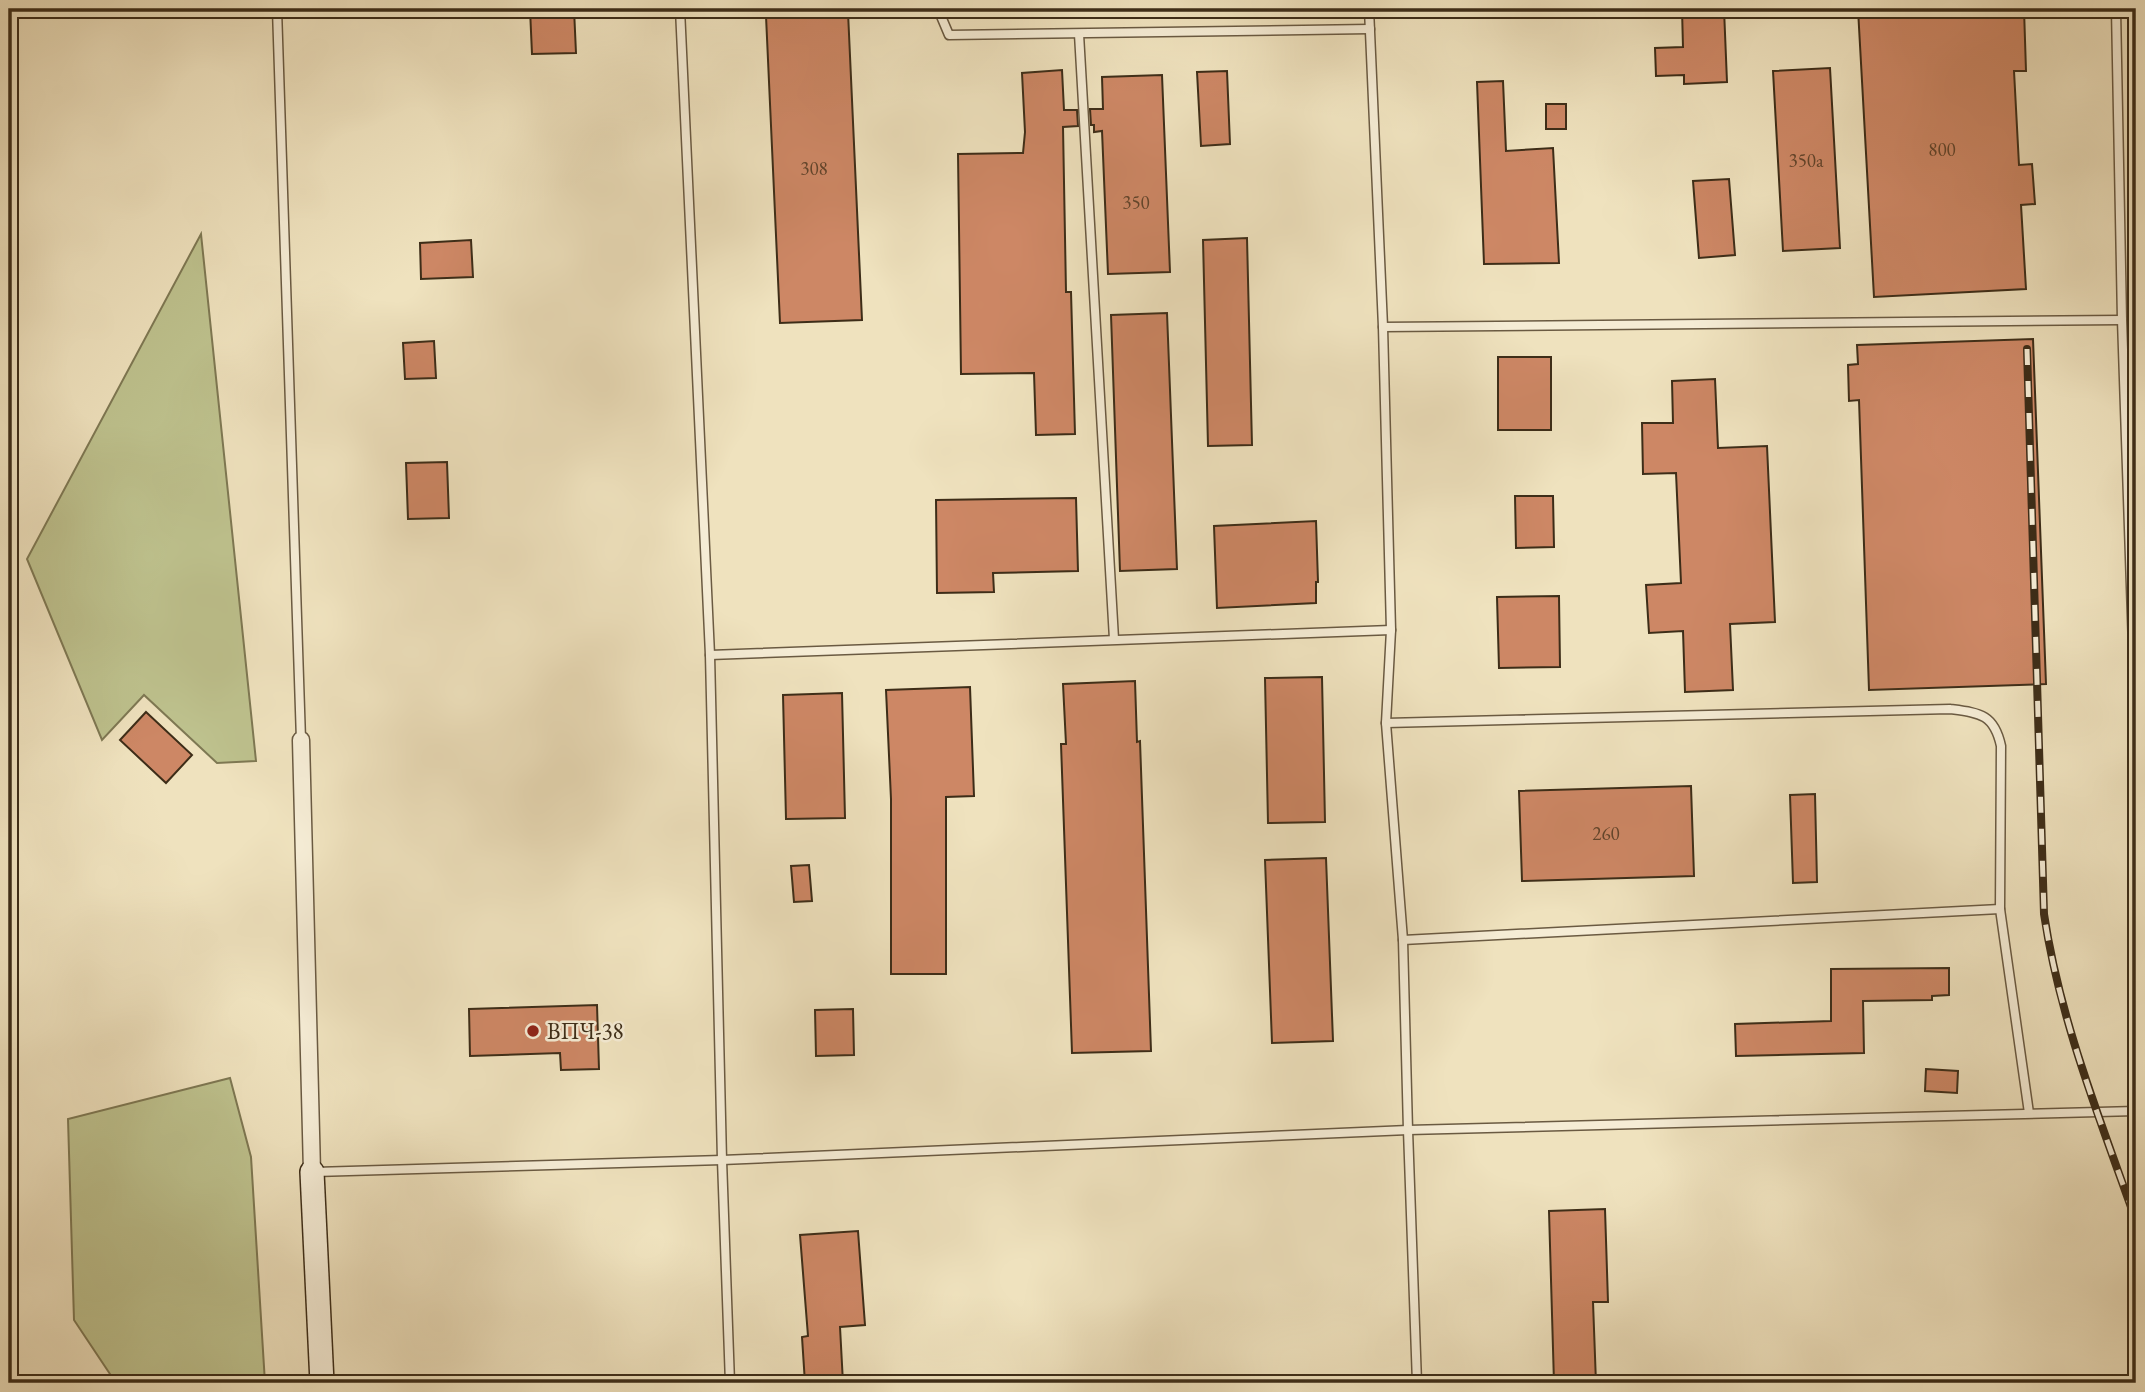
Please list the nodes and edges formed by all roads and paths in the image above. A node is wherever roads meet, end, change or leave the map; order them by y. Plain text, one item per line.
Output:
1 (277, 9) edge
2 (680, 9) edge
3 (938, 9) edge
4 (1369, 9) edge
5 (2116, 9) edge
6 (1370, 29) junction
7 (1079, 34) junction
8 (2122, 320) junction
9 (1383, 327) junction
10 (1391, 630) junction
11 (1114, 639) junction
12 (710, 655) junction
13 (1386, 723) junction
14 (2136, 736) edge
15 (301, 740) joint
16 (2000, 909) junction
17 (1403, 940) junction
18 (2136, 1111) edge
19 (2029, 1113) junction
20 (1408, 1130) junction
21 (722, 1160) junction
22 (312, 1172) junction
23 (322, 1383) edge
24 (730, 1383) edge
25 (1417, 1383) edge

1 - 15 lane
2 - 12 lane
3 - 7 lane
4 - 6 lane
5 - 8 lane
6 - 7 lane
6 - 9 lane
7 - 11 lane
8 - 9 lane
8 - 14 lane
9 - 10 lane
10 - 11 lane
10 - 13 lane
11 - 12 lane
12 - 21 lane
13 - 16 lane
13 - 17 lane
15 - 22 street
16 - 17 lane
16 - 19 lane
17 - 20 lane
18 - 19 lane
19 - 20 lane
20 - 21 lane
20 - 25 lane
21 - 22 lane
21 - 24 lane
22 - 23 street

